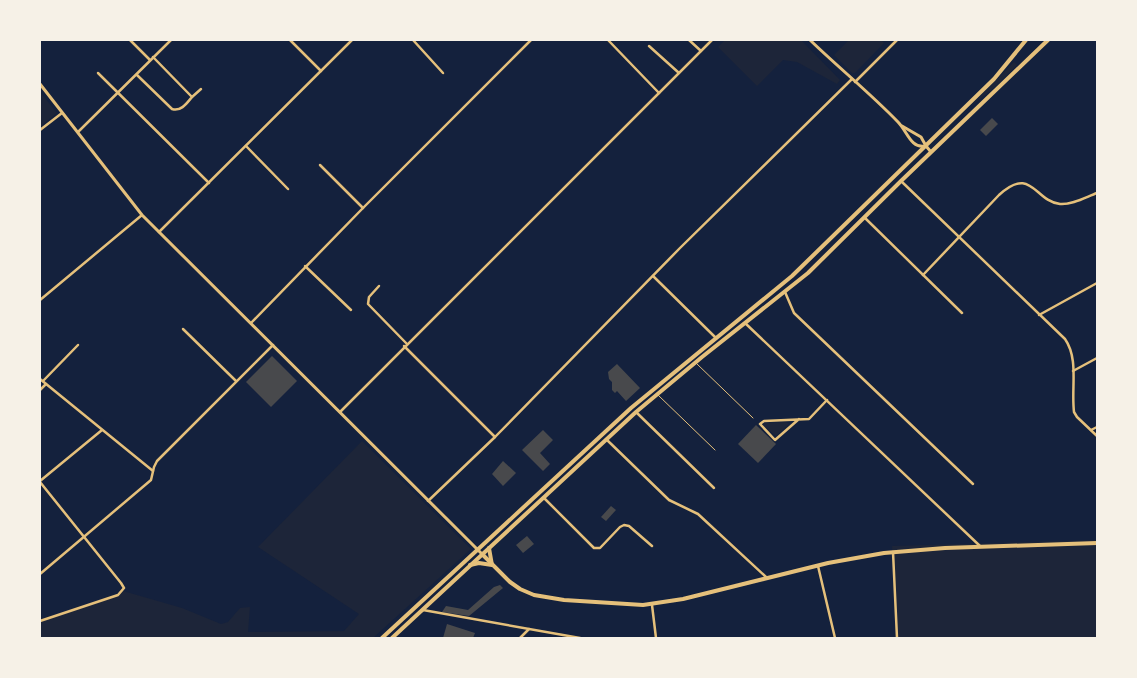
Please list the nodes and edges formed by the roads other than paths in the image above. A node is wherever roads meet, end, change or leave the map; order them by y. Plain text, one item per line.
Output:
1 (130, 40) edge
2 (171, 40) edge
3 (290, 40) edge
4 (352, 40) edge
5 (413, 40) edge
6 (532, 40) edge
7 (608, 40) edge
8 (690, 40) edge
9 (712, 40) edge
10 (810, 40) edge
11 (896, 40) edge
12 (1026, 40) edge
13 (1048, 40) edge
14 (649, 46) dead end
15 (701, 51) junction
16 (151, 59) junction
17 (321, 71) junction
18 (98, 73) dead end
19 (443, 73) dead end
20 (679, 73) junction
21 (136, 75) junction
22 (854, 81) junction
23 (40, 84) edge
24 (201, 88) dead end
25 (659, 92) junction
26 (118, 94) junction
27 (192, 97) junction
28 (62, 113) junction
29 (902, 126) junction
30 (40, 130) edge
31 (78, 132) junction
32 (246, 146) junction
33 (926, 146) junction
34 (931, 152) junction
35 (320, 165) dead end
36 (901, 181) junction
37 (209, 183) junction
38 (288, 189) dead end
39 (1097, 193) edge
40 (363, 208) junction
41 (142, 215) junction
42 (865, 218) junction
43 (159, 232) junction
44 (958, 237) junction
45 (822, 246) junction
46 (826, 256) junction
47 (306, 266) junction
48 (923, 275) junction
49 (653, 276) junction
50 (1097, 283) edge
51 (379, 286) dead end
52 (785, 292) junction
53 (40, 300) edge
54 (351, 310) dead end
55 (962, 313) dead end
56 (1039, 315) junction
57 (251, 323) junction
58 (745, 323) junction
59 (183, 329) dead end
60 (716, 338) junction
61 (78, 345) dead end
62 (273, 345) junction
63 (405, 345) junction
64 (1097, 358) edge
65 (696, 362) junction
66 (1073, 371) junction
67 (41, 380) edge
68 (236, 381) junction
69 (46, 384) junction
70 (40, 390) edge
71 (657, 394) junction
72 (827, 400) junction
73 (340, 412) junction
74 (636, 412) junction
75 (753, 418) dead end
76 (799, 419) junction
77 (1097, 427) edge
78 (102, 430) junction
79 (1091, 430) junction
80 (1097, 436) edge
81 (495, 437) junction
82 (606, 439) junction
83 (715, 450) dead end
84 (153, 471) junction
85 (40, 482) edge
86 (973, 484) dead end
87 (714, 488) dead end
88 (542, 497) junction
89 (428, 501) junction
90 (85, 537) junction
91 (1097, 543) edge
92 (652, 546) dead end
93 (489, 547) junction
94 (981, 547) junction
95 (477, 549) junction
96 (893, 552) junction
97 (482, 554) junction
98 (492, 565) junction
99 (468, 566) junction
100 (818, 566) junction
101 (40, 574) edge
102 (767, 578) junction
103 (652, 605) junction
104 (423, 610) junction
105 (40, 621) edge
106 (529, 628) junction
107 (382, 638) edge
108 (392, 638) edge
109 (520, 638) edge
110 (580, 638) edge
111 (656, 638) edge
112 (835, 638) edge
113 (897, 638) edge

1 - 16 street
2 - 16 street
3 - 17 street
4 - 17 street
5 - 19 street
6 - 40 street
7 - 25 street
8 - 15 street
9 - 15 street
10 - 22 street
11 - 22 street
12 - 33 main road
13 - 34 main road
14 - 20 street
15 - 20 street
16 - 21 street
16 - 27 street
17 - 32 street
18 - 26 street
20 - 25 street
21 - 26 street
21 - 27 street
22 - 29 street
22 - 49 street
23 - 28 street
24 - 27 street
25 - 63 street
26 - 31 street
26 - 37 street
28 - 30 street
28 - 31 street
29 - 33 street
29 - 33 street
31 - 41 street
32 - 37 street
32 - 38 street
33 - 34 street
33 - 45 main road
34 - 36 main road
35 - 40 street
36 - 42 main road
36 - 44 street
37 - 43 street
39 - 44 street
40 - 47 street
41 - 43 street
41 - 53 street
42 - 46 main road
42 - 48 street
43 - 57 street
44 - 48 street
44 - 56 street
45 - 46 street
45 - 60 main road
46 - 52 main road
47 - 54 street
47 - 57 street
48 - 55 street
49 - 60 street
49 - 81 street
50 - 56 street
51 - 63 street
52 - 58 main road
52 - 86 street
56 - 66 street
57 - 62 street
58 - 65 main road
58 - 72 street
59 - 68 street
60 - 95 main road
61 - 67 street
62 - 68 street
62 - 73 street
63 - 73 street
63 - 81 street
64 - 66 street
65 - 71 main road
65 - 75 lane
66 - 79 street
67 - 69 street
68 - 84 street
69 - 70 street
69 - 78 street
71 - 74 main road
71 - 83 lane
72 - 76 street
72 - 94 street
73 - 89 street
74 - 82 main road
74 - 87 street
76 - 76 street
77 - 79 street
78 - 84 street
78 - 85 street
79 - 80 street
81 - 89 street
82 - 88 main road
82 - 102 street
84 - 90 street
85 - 90 street
88 - 92 street
88 - 93 main road
89 - 95 street
90 - 101 street
90 - 105 street
91 - 94 main road
93 - 97 main road
93 - 98 main road
94 - 96 main road
95 - 97 street
95 - 107 main road
96 - 100 main road
96 - 113 street
97 - 98 main road
97 - 99 main road
98 - 99 main road
98 - 103 main road
99 - 104 main road
100 - 102 main road
100 - 112 street
102 - 103 main road
103 - 111 street
104 - 106 street
104 - 108 main road
106 - 109 street
106 - 110 street

